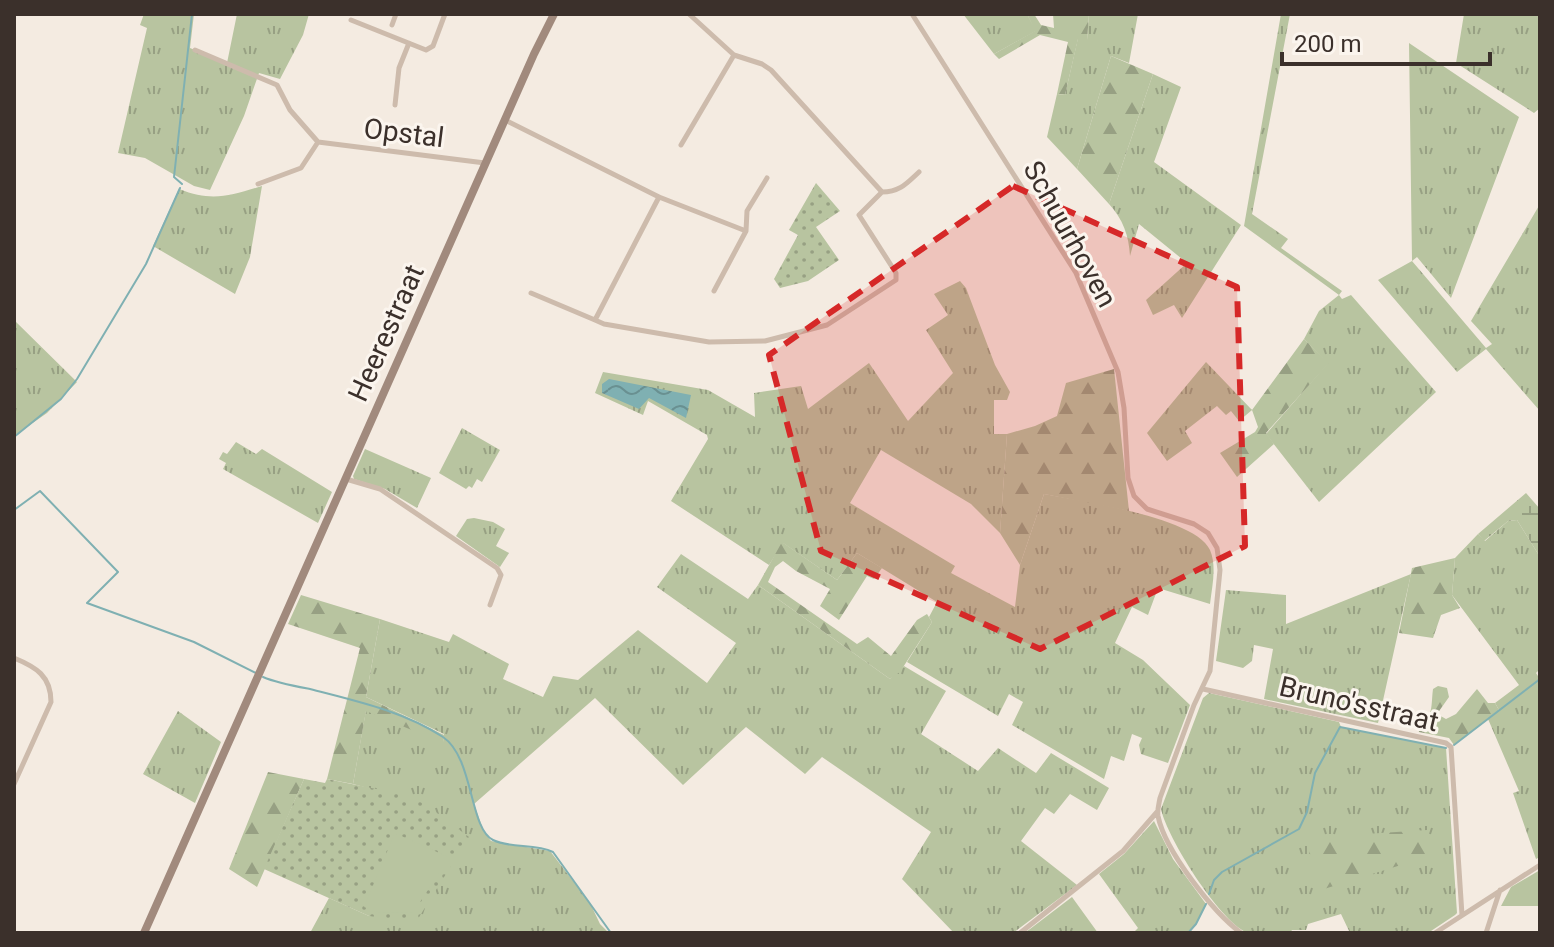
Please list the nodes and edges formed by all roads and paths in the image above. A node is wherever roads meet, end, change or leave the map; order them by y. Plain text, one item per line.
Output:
1 (396, 14) edge
2 (445, 14) edge
3 (689, 14) edge
4 (912, 14) edge
5 (551, 15) edge
6 (351, 20) dead end
7 (392, 25) dead end
8 (409, 43) junction
9 (195, 50) dead end
10 (734, 55) junction
11 (395, 105) dead end
12 (505, 120) junction
13 (318, 142) junction
14 (681, 145) dead end
15 (485, 163) junction
16 (919, 172) dead end
17 (767, 178) dead end
18 (258, 184) dead end
19 (882, 192) junction
20 (659, 197) junction
21 (746, 231) junction
22 (714, 291) dead end
23 (531, 293) dead end
24 (595, 320) junction
25 (345, 479) junction
26 (490, 605) dead end
27 (14, 658) edge
28 (1203, 689) junction
29 (14, 784) edge
30 (1157, 812) junction
31 (1540, 865) edge
32 (1501, 889) junction
33 (1462, 915) junction
34 (144, 933) edge
35 (1020, 933) edge
36 (1241, 933) edge
37 (1435, 933) edge
38 (1486, 933) edge

1 - 7 street
2 - 8 street
3 - 10 street
4 - 28 street, Schuurhoven
5 - 12 street, Heerestraat
6 - 8 street
8 - 11 street
9 - 13 street
10 - 14 street
10 - 19 street
12 - 15 street, Heerestraat
12 - 20 street
13 - 15 street, Opstal
13 - 18 street
15 - 25 street, Heerestraat
16 - 19 street
17 - 21 street
19 - 24 street
20 - 21 street
20 - 24 street
21 - 22 street
23 - 24 street
25 - 26 street
25 - 34 street, Heerestraat
27 - 29 street
28 - 30 street, Schuurhoven
28 - 33 street, Bruno'sstraat
30 - 35 street
30 - 36 street
31 - 32 street
32 - 33 street
32 - 38 street
33 - 37 street

